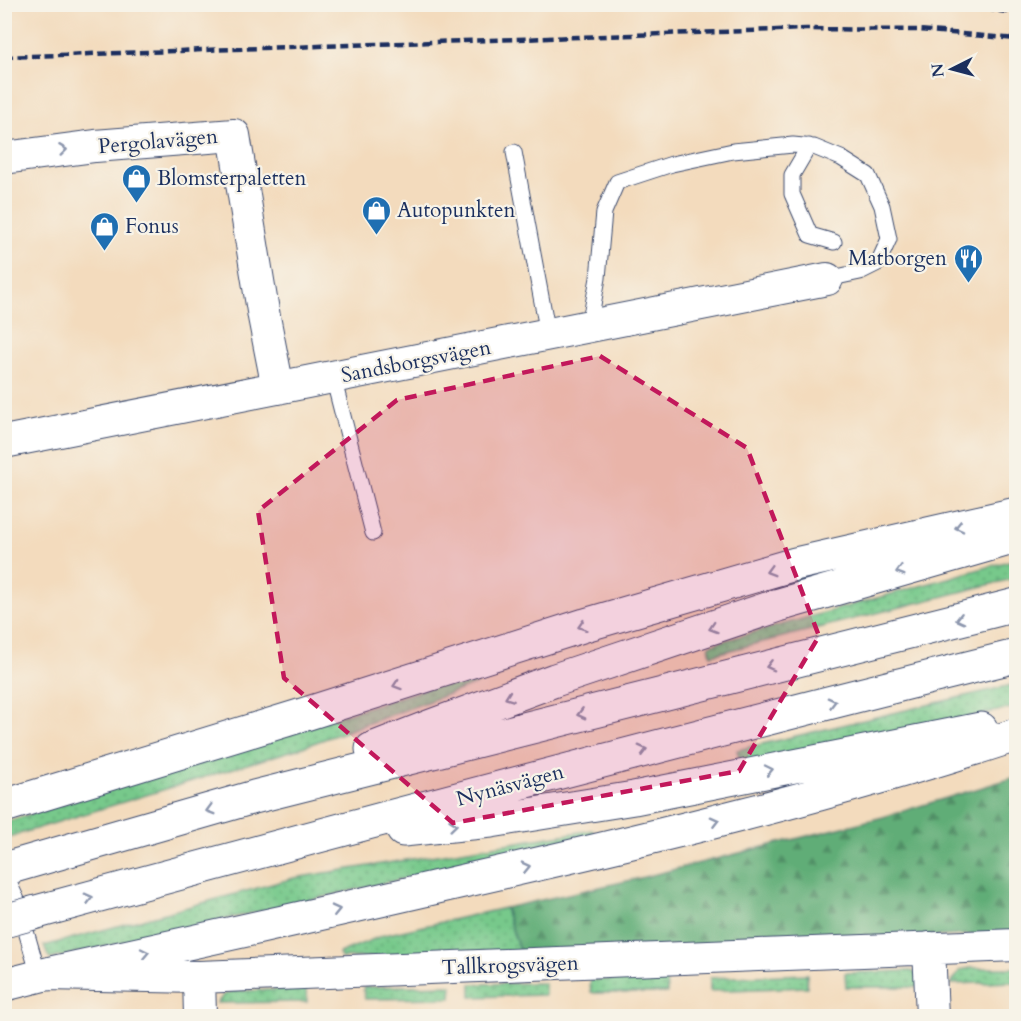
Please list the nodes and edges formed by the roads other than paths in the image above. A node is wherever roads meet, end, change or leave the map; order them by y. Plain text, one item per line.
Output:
1 (809, 146) junction
2 (514, 152) dead end
3 (4, 158) edge
4 (834, 242) dead end
5 (826, 279) joint
6 (589, 326) junction
7 (548, 334) junction
8 (333, 377) junction
9 (278, 388) junction
10 (4, 442) edge
11 (1017, 514) edge
12 (373, 533) dead end
13 (1017, 537) edge
14 (1017, 605) edge
15 (1017, 656) edge
16 (1017, 722) edge
17 (1017, 735) edge
18 (254, 797) junction
19 (4, 806) edge
20 (291, 843) junction
21 (9, 869) edge
22 (19, 917) edge
23 (1017, 945) edge
24 (929, 948) junction
25 (43, 975) junction
26 (199, 978) junction
27 (4, 985) edge
28 (200, 1017) edge
29 (932, 1017) edge

1 - 4 lane
1 - 5 lane
1 - 6 lane
2 - 7 lane
3 -> 9 street, Pergolavägen
5 - 6 street, Sandsborgsvägen
6 - 7 street, Sandsborgsvägen
7 - 8 street, Sandsborgsvägen
8 - 9 street, Sandsborgsvägen
8 - 12 lane
9 - 10 street, Sandsborgsvägen
11 -> 19 highway
13 -> 18 highway
14 -> 18 highway
20 -> 15 highway, Nynäsvägen
20 -> 16 highway
25 -> 17 highway
18 -> 21 highway
22 -> 20 highway, Nynäsvägen
21 - 25 lane
23 - 24 street, Tallkrogsvägen
24 - 26 street, Tallkrogsvägen
24 - 29 street
25 - 26 street, Tallkrogsvägen
25 - 27 street, Tallkrogsvägen
26 - 28 street

